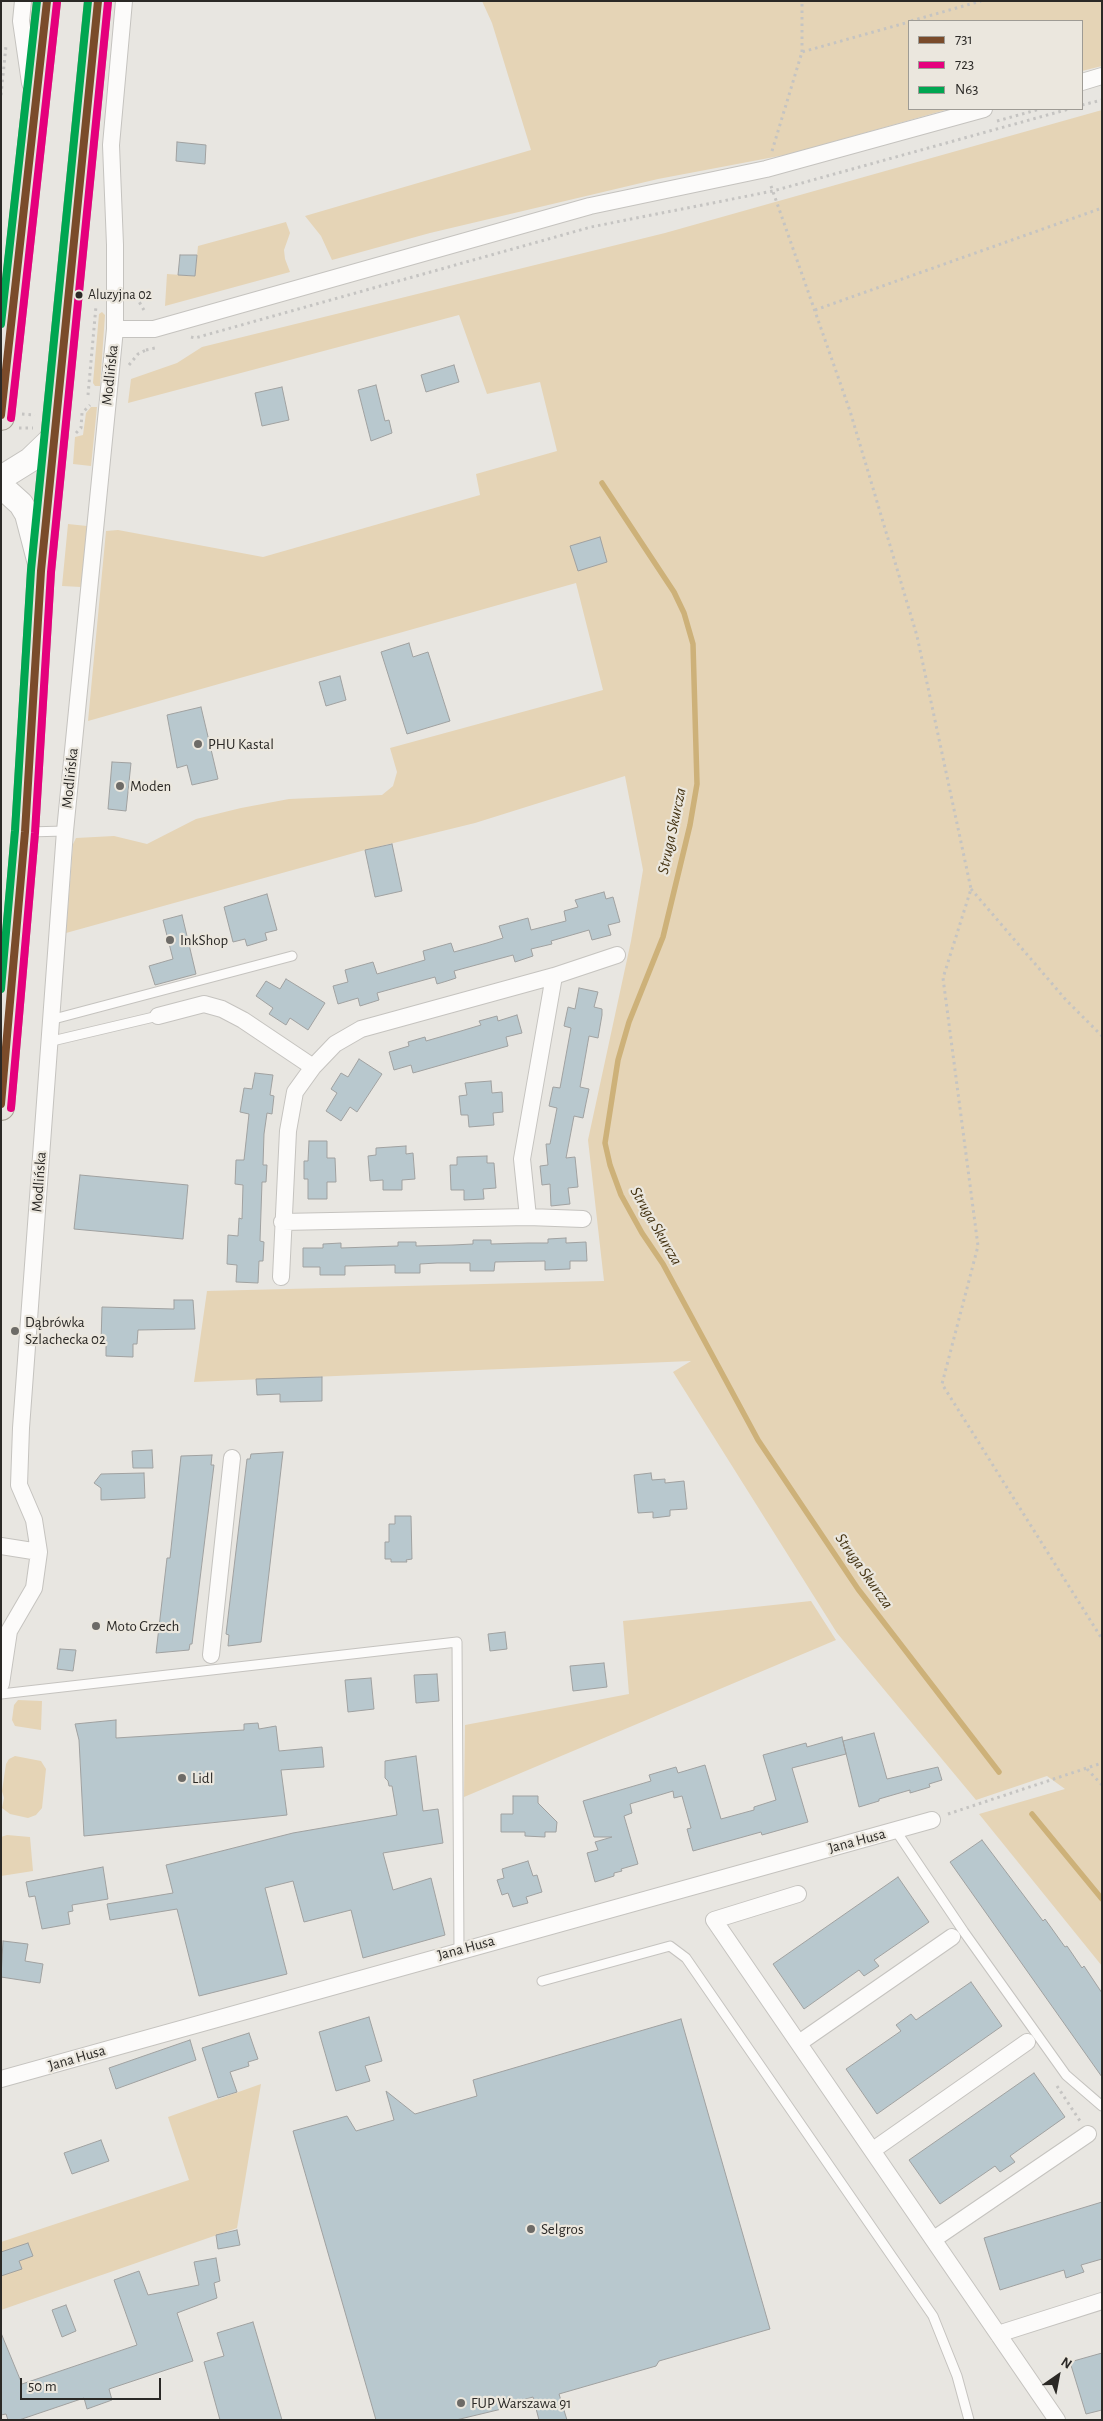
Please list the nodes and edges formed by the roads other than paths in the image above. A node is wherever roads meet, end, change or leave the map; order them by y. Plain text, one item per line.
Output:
1 (23, 1) edge
2 (47, 1) edge
3 (98, 1) edge
4 (124, 1) edge
5 (1102, 76) edge
6 (1083, 82) edge
7 (980, 110) edge
8 (34, 113) junction
9 (115, 329) junction
10 (9, 422) edge
11 (56, 432) junction
12 (1, 478) edge
13 (1, 486) edge
14 (42, 571) junction
15 (65, 831) junction
16 (25, 832) junction
17 (617, 955) dead end
18 (292, 956) dead end
19 (554, 976) junction
20 (158, 1016) joint
21 (50, 1020) junction
22 (48, 1042) junction
23 (313, 1067) junction
24 (1, 1107) edge
25 (528, 1217) junction
26 (583, 1219) dead end
27 (282, 1222) junction
28 (281, 1277) dead end
29 (232, 1458) dead end
30 (1, 1546) edge
31 (39, 1552) junction
32 (211, 1662) junction
33 (1, 1684) edge
34 (1, 1694) edge
35 (932, 1820) road end
36 (896, 1831) junction
37 (798, 1894) dead end
38 (952, 1937) dead end
39 (459, 1950) junction
40 (542, 1980) dead end
41 (1027, 2042) dead end
42 (799, 2043) junction
43 (1, 2079) edge
44 (1102, 2106) edge
45 (1088, 2134) dead end
46 (874, 2150) junction
47 (934, 2238) junction
48 (1102, 2301) edge
49 (998, 2334) junction
50 (969, 2420) edge
51 (1057, 2420) edge

1 - 8 street
2 - 8 main road
3 - 11 main road
4 - 9 street, Modlińska
5 - 6 street
7 - 9 street
8 - 10 main road
9 - 15 street, Modlińska
11 - 12 street
11 - 14 main road
13 - 14 street
14 - 16 main road
15 - 16 lane
15 - 21 street, Modlińska
16 - 24 main road
17 - 19 street
18 - 21 lane
19 - 23 street
19 - 25 street
20 - 22 lane
20 - 23 street
21 - 22 street, Modlińska
22 - 31 street, Modlińska
23 - 27 street
25 - 26 street
25 - 27 street
27 - 28 street
29 - 32 street
30 - 31 street
31 - 33 street, Modlińska
32 - 34 lane
32 - 39 lane
35 - 36 street, Jana Husa
36 - 39 street, Jana Husa
36 - 44 lane
37 - 42 street
38 - 42 street
39 - 43 street, Jana Husa
40 - 50 lane
41 - 46 street
42 - 46 street
45 - 47 street
46 - 47 street
47 - 49 street
48 - 49 street
49 - 51 street

